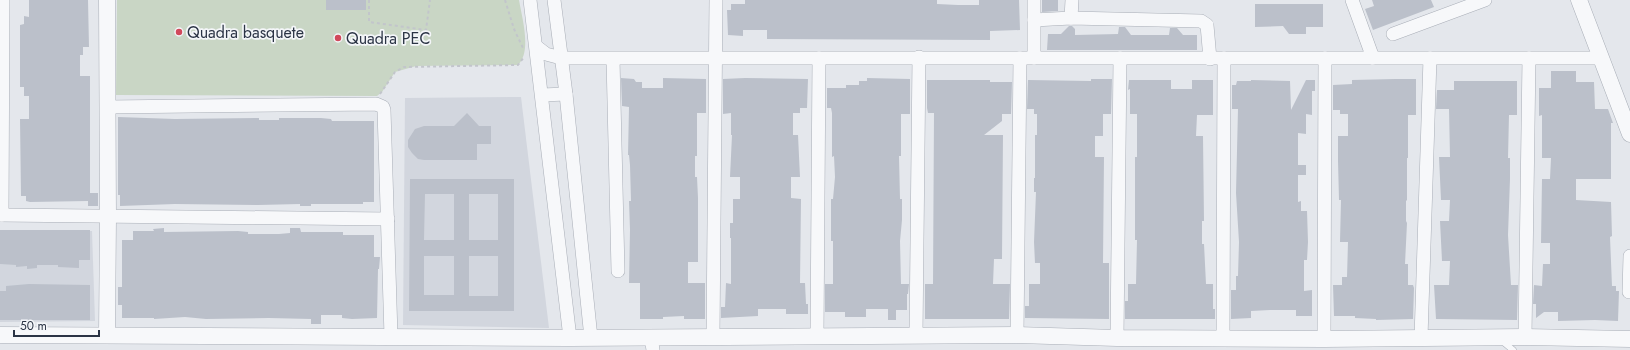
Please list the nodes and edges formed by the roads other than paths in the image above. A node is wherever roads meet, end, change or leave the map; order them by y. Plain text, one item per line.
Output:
1 (3, 0) edge
2 (107, 0) edge
3 (530, 0) edge
4 (554, 0) edge
5 (716, 0) edge
6 (1034, 0) edge
7 (1072, 0) edge
8 (1352, 0) edge
9 (1485, 0) edge
10 (1579, 0) edge
11 (1072, 18) junction
12 (1034, 20) junction
13 (1393, 34) dead end
14 (537, 47) junction
15 (561, 58) junction
16 (613, 58) junction
17 (819, 58) junction
18 (919, 58) junction
19 (1020, 58) junction
20 (1034, 58) junction
21 (1120, 58) junction
22 (1224, 58) junction
23 (1325, 58) junction
24 (1373, 58) junction
25 (1430, 58) junction
26 (1530, 58) junction
27 (1601, 58) junction
28 (715, 59) junction
29 (1210, 59) junction
30 (566, 94) junction
31 (542, 95) junction
32 (108, 107) junction
33 (1630, 134) edge
34 (1, 215) edge
35 (108, 217) junction
36 (388, 219) junction
37 (1630, 256) edge
38 (618, 271) dead end
39 (1629, 292) dead end
40 (0, 335) edge
41 (107, 335) junction
42 (916, 335) junction
43 (1017, 335) junction
44 (391, 336) junction
45 (713, 336) junction
46 (817, 336) junction
47 (1525, 336) junction
48 (1497, 337) junction
49 (570, 338) junction
50 (591, 338) junction
51 (1117, 338) junction
52 (1223, 338) junction
53 (1421, 338) junction
54 (1324, 339) junction
55 (1630, 339) edge
56 (652, 343) edge
57 (1513, 350) edge

1 - 34 street
2 - 32 street
3 - 14 street
4 - 15 street
5 - 28 street
6 - 12 street
7 - 11 street
8 - 24 street
9 - 13 street
10 - 27 street
11 - 12 street
11 - 29 street
12 - 20 street
14 - 15 street
14 - 31 street
15 - 16 street
15 - 30 street
16 - 28 street
16 - 38 street
17 - 18 street
17 - 28 street
17 - 46 street
18 - 19 street
18 - 42 street
19 - 20 street
19 - 43 street
20 - 21 street
21 - 29 street
21 - 51 street
22 - 23 street
22 - 29 street
22 - 52 street
23 - 24 street
23 - 54 street
24 - 25 street
25 - 26 street
25 - 53 street
26 - 27 street
26 - 47 street
27 - 33 street
28 - 45 street
30 - 31 street
30 - 50 street
31 - 49 street
32 - 35 street
32 - 36 street
34 - 35 street
35 - 36 street
35 - 41 street
36 - 44 street
37 - 39 street
40 - 41 street
41 - 44 street
42 - 43 street
42 - 46 street
43 - 51 street
44 - 49 street
45 - 46 street
45 - 56 street
47 - 48 street
47 - 55 street
48 - 53 street
48 - 57 lane
49 - 50 street
50 - 56 street
51 - 52 street
52 - 54 street
53 - 54 street

